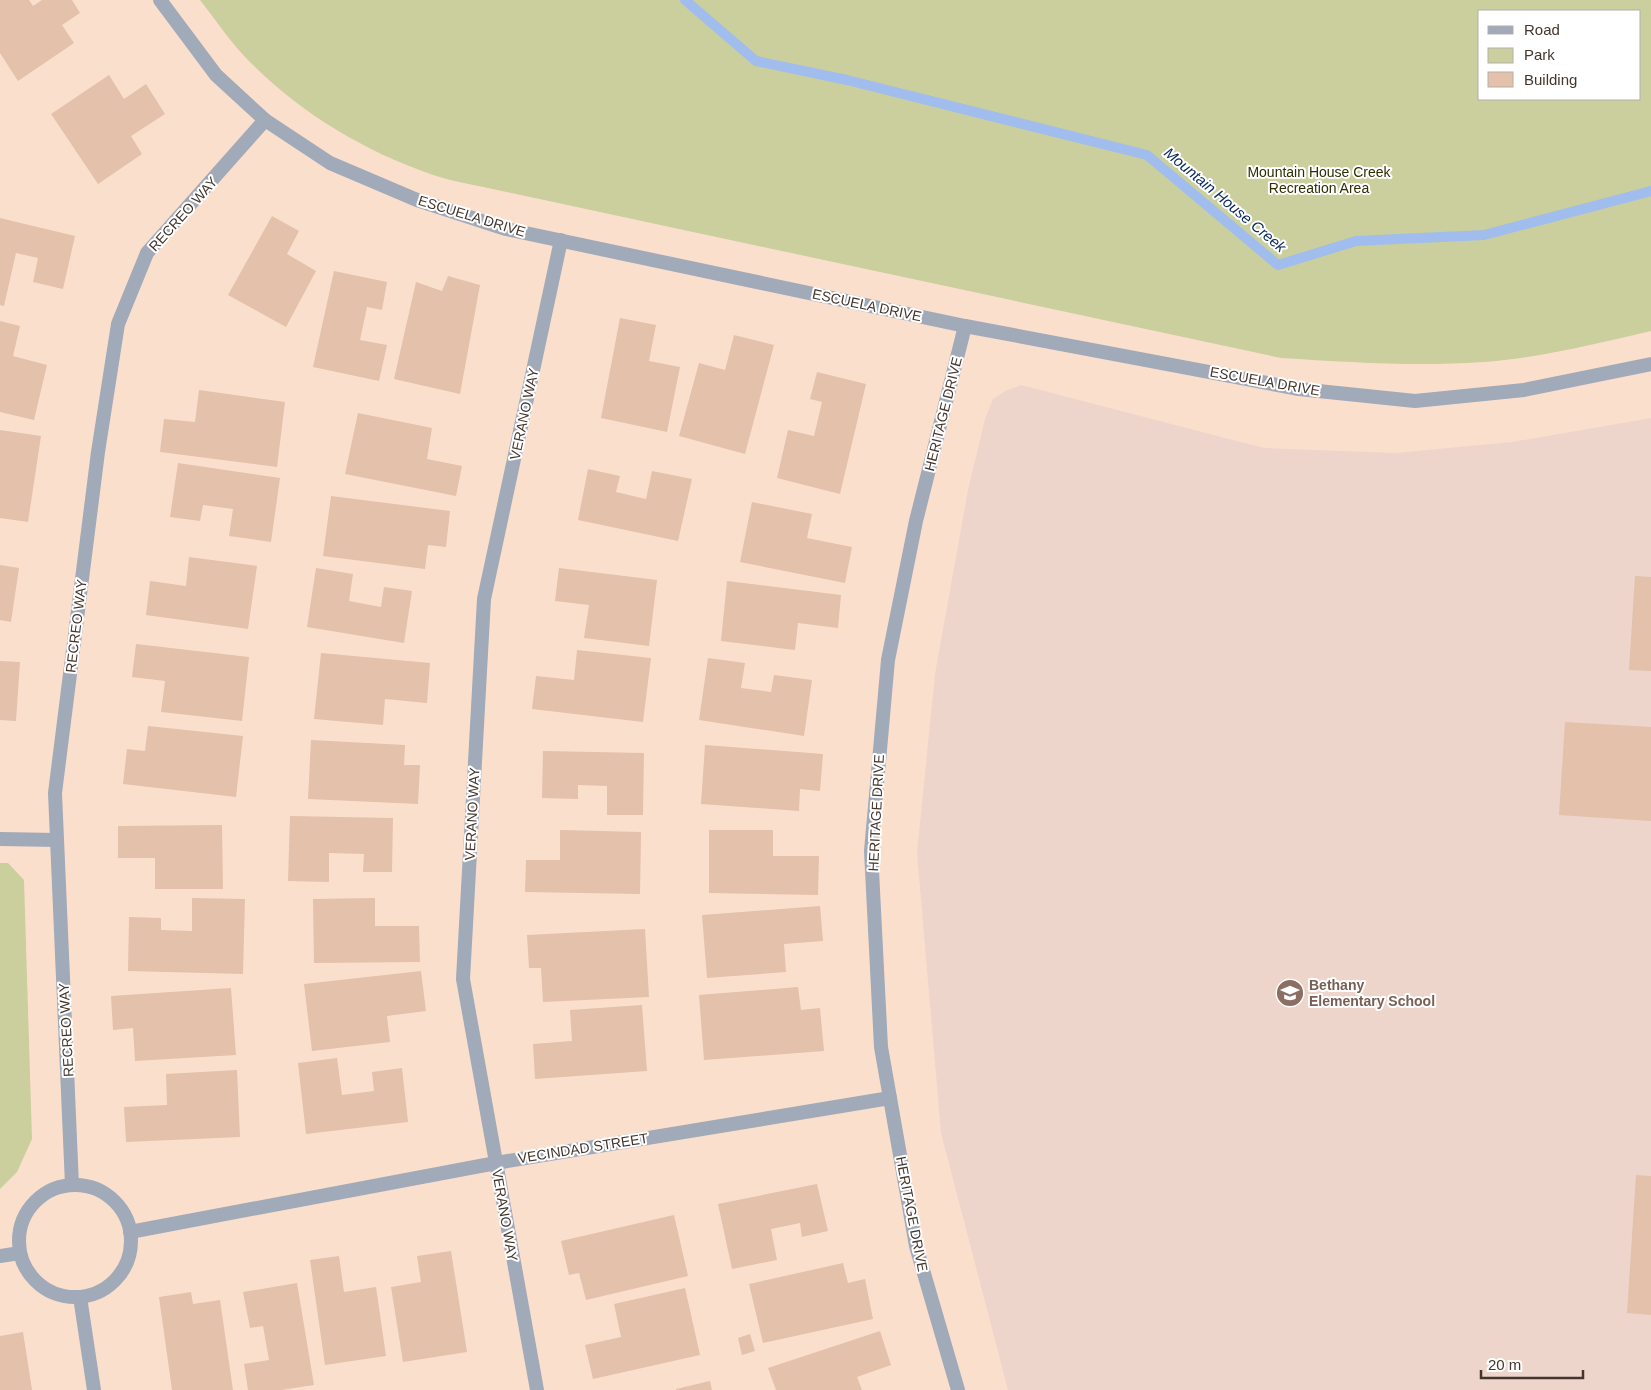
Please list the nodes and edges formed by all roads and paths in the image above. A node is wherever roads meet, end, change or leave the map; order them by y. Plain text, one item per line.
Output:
1 (160, 0) edge
2 (265, 120) junction
3 (561, 240) junction
4 (965, 326) junction
5 (1651, 364) edge
6 (0, 839) edge
7 (57, 840) junction
8 (890, 1098) junction
9 (496, 1163) junction
10 (72, 1185) junction
11 (130, 1232) junction
12 (20, 1253) junction
13 (0, 1256) edge
14 (80, 1297) junction
15 (94, 1390) edge
16 (537, 1390) edge
17 (958, 1390) edge

1 - 2 street, ESCUELA DRIVE
2 - 3 street, ESCUELA DRIVE
2 - 7 street, RECREO WAY
3 - 4 street, ESCUELA DRIVE
3 - 9 street, VERANO WAY
4 - 5 street, ESCUELA DRIVE
4 - 8 street, HERITAGE DRIVE
6 - 7 street
7 - 10 street, RECREO WAY
8 - 9 street, VECINDAD STREET
8 - 17 street, HERITAGE DRIVE
9 - 11 street, VECINDAD STREET
9 - 16 street, VERANO WAY
10 - 11 street
10 - 12 street
11 - 14 street
12 - 13 street
12 - 14 street
14 - 15 street

